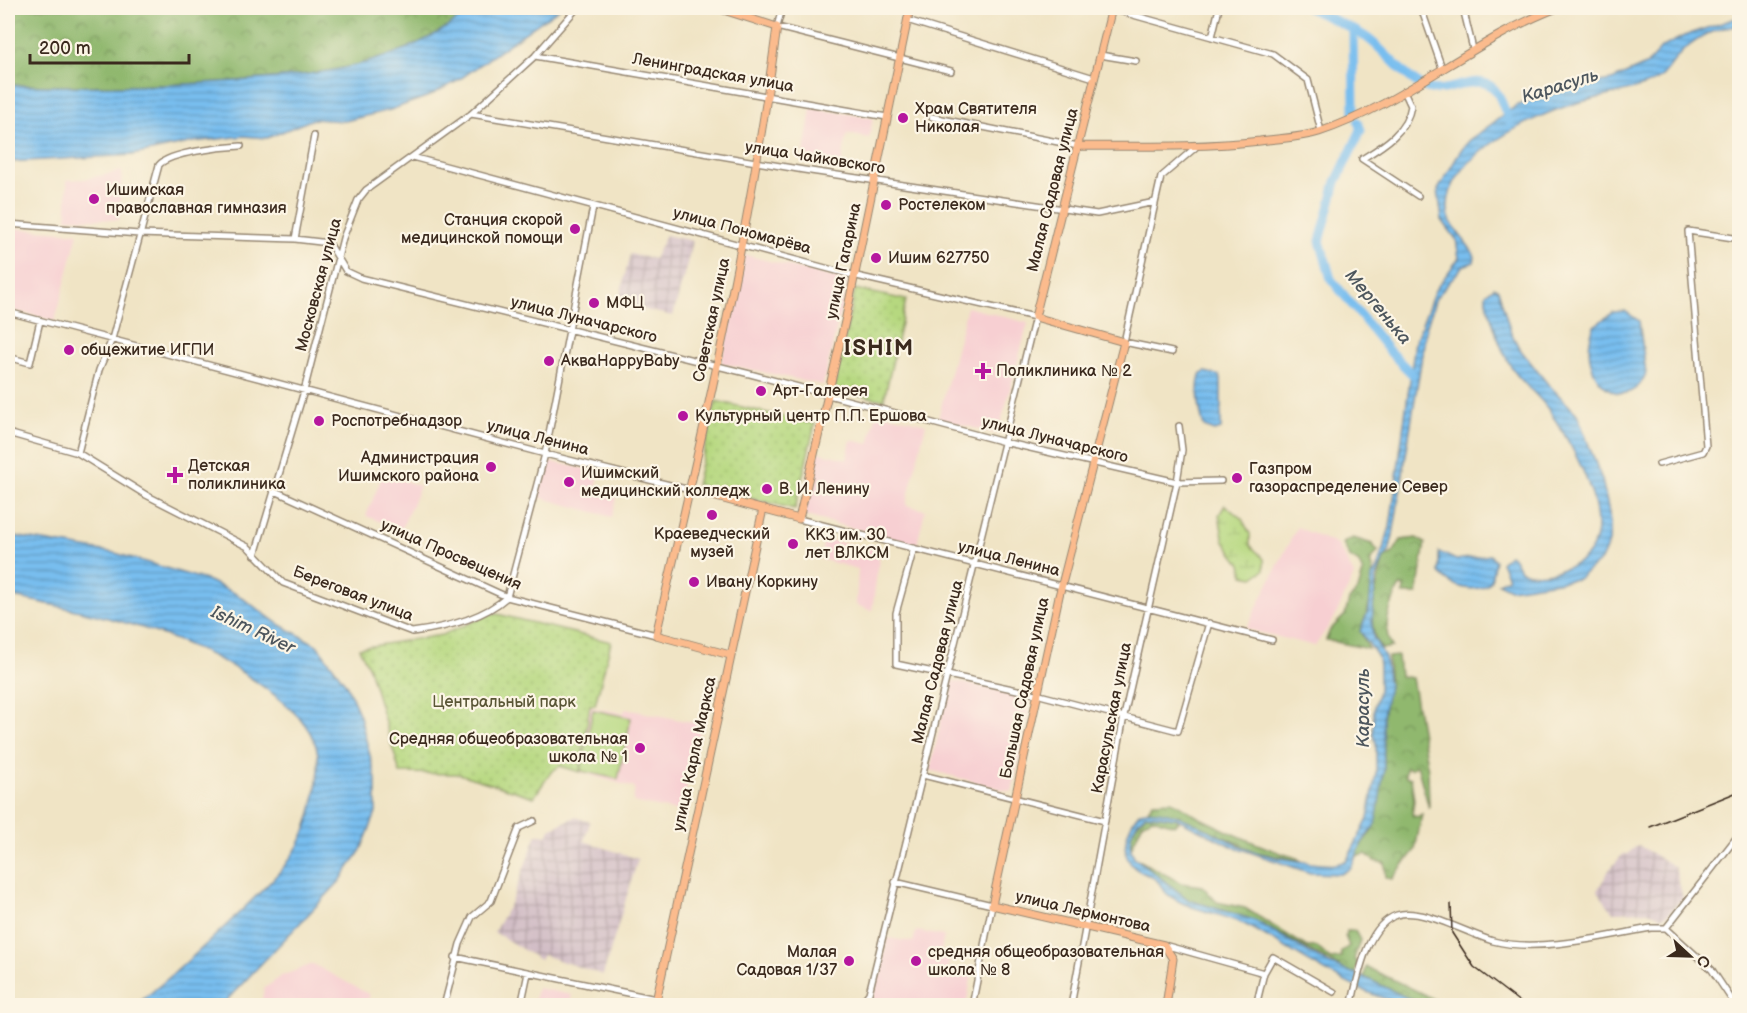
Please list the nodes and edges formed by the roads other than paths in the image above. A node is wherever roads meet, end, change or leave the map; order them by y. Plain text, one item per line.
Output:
1 (577, 8) edge
2 (717, 8) edge
3 (782, 8) edge
4 (910, 8) edge
5 (1111, 8) edge
6 (1219, 8) edge
7 (1421, 8) edge
8 (1463, 8) edge
9 (1557, 8) edge
10 (907, 20) junction
11 (777, 27) junction
12 (1212, 37) junction
13 (1473, 49) junction
14 (1100, 55) junction
15 (535, 56) junction
16 (899, 59) junction
17 (1136, 61) dead end
18 (1442, 68) junction
19 (951, 71) dead end
20 (1094, 78) junction
21 (1404, 91) junction
22 (768, 95) junction
23 (471, 114) junction
24 (887, 117) junction
25 (932, 117) dead end
26 (1321, 131) junction
27 (314, 136) dead end
28 (241, 146) dead end
29 (1078, 146) junction
30 (1196, 147) junction
31 (412, 157) junction
32 (757, 163) junction
33 (874, 181) junction
34 (1418, 196) dead end
35 (1155, 202) junction
36 (593, 207) junction
37 (1064, 210) junction
38 (8, 225) edge
39 (139, 234) junction
40 (295, 239) junction
41 (1740, 239) edge
42 (742, 244) junction
43 (339, 258) junction
44 (855, 276) junction
45 (8, 312) edge
46 (1035, 317) junction
47 (40, 321) junction
48 (569, 330) junction
49 (112, 339) junction
50 (1124, 342) junction
51 (1172, 352) dead end
52 (8, 357) edge
53 (717, 367) junction
54 (304, 391) junction
55 (828, 394) junction
56 (1179, 426) dead end
57 (8, 433) edge
58 (1004, 442) junction
59 (78, 453) junction
60 (545, 454) junction
61 (1092, 464) junction
62 (1659, 464) dead end
63 (1177, 482) junction
64 (1221, 482) dead end
65 (273, 490) junction
66 (690, 490) junction
67 (763, 509) junction
68 (800, 519) junction
69 (914, 549) junction
70 (255, 555) junction
71 (976, 564) junction
72 (1061, 586) junction
73 (507, 597) junction
74 (1148, 607) junction
75 (1209, 623) junction
76 (656, 635) junction
77 (1272, 640) dead end
78 (730, 655) junction
79 (947, 676) junction
80 (1036, 694) junction
81 (1124, 716) junction
82 (924, 775) junction
83 (1014, 798) junction
84 (534, 821) dead end
85 (1105, 821) junction
86 (1740, 833) edge
87 (895, 882) junction
88 (992, 906) junction
89 (1086, 928) junction
90 (1666, 928) junction
91 (1164, 945) junction
92 (455, 957) junction
93 (528, 973) junction
94 (1264, 974) junction
95 (1334, 992) dead end
96 (656, 1002) edge
97 (444, 1005) edge
98 (521, 1005) edge
99 (859, 1005) edge
100 (972, 1005) edge
101 (984, 1005) edge
102 (1071, 1005) edge
103 (1166, 1005) edge
104 (1256, 1005) edge
105 (1351, 1005) edge
106 (1736, 1005) edge

1 - 15 street, Московская улица
2 - 11 main road
3 - 11 street, Советская улица
4 - 10 main road, улица Гагарина
5 - 12 street
5 - 14 main road, Малая Садовая улица
6 - 12 street
7 - 18 street
8 - 13 street
9 - 13 main road
10 - 16 main road, улица Гагарина
10 - 20 street
11 - 16 street
11 - 22 main road, Советская улица
12 - 26 street
13 - 18 main road
14 - 17 street
14 - 20 main road, Малая Садовая улица
15 - 22 street, Ленинградская улица
15 - 23 street, Московская улица
16 - 19 street
16 - 24 main road, улица Гагарина
18 - 21 main road
20 - 29 main road, Малая Садовая улица
21 - 26 main road
21 - 34 street
22 - 24 street, Ленинградская улица
22 - 32 main road, Советская улица
23 - 31 street, Московская улица
23 - 32 street, улица Чайковского
24 - 33 main road, улица Гагарина
25 - 29 street
26 - 30 main road
27 - 40 street
28 - 39 street
29 - 30 main road
29 - 37 main road, Малая Садовая улица
30 - 35 street, Большая Садовая улица
31 - 36 street, улица Пономарёва
31 - 43 street, Московская улица
32 - 33 street, улица Чайковского
32 - 42 main road, Советская улица
33 - 37 street, улица Чайковского
33 - 44 main road, улица Гагарина
35 - 37 street, улица Чайковского
35 - 50 street, Большая Садовая улица
36 - 42 street, улица Пономарёва
36 - 48 street
37 - 46 main road, Малая Садовая улица
38 - 39 street, улица Луначарского
39 - 40 street, улица Луначарского
39 - 49 street
40 - 43 street, улица Луначарского
41 - 62 street
42 - 44 street, улица Пономарёва
42 - 53 main road, Советская улица
43 - 48 street, улица Луначарского
43 - 54 street, Московская улица
44 - 46 street, улица Пономарёва
44 - 55 main road, улица Гагарина
45 - 47 street, улица Ленина
46 - 50 main road, улица Пономарёва
46 - 58 street, Малая Садовая улица
47 - 49 street, улица Ленина
47 - 52 street
48 - 53 street, улица Луначарского
48 - 60 street
49 - 54 street, улица Ленина
49 - 59 street
50 - 51 street, улица Пономарёва
50 - 61 main road, Большая Садовая улица
53 - 55 street, улица Луначарского
53 - 66 main road, Советская улица
54 - 60 street, улица Ленина
54 - 65 street, Московская улица
55 - 58 street, улица Луначарского
55 - 68 main road, улица Гагарина
56 - 63 street
57 - 59 street, Береговая улица
58 - 61 street, улица Луначарского
58 - 71 street, Малая Садовая улица
59 - 70 street, Береговая улица
60 - 66 street, улица Ленина
60 - 73 street
61 - 63 street, улица Луначарского
61 - 72 main road, Большая Садовая улица
63 - 64 street
63 - 74 street, Карасульская улица
65 - 70 street, Московская улица
65 - 73 street, улица Просвещения
66 - 67 main road, улица Ленина
66 - 76 main road, Советская улица
67 - 68 main road, улица Ленина
67 - 78 main road, улица Карла Маркса
68 - 69 street, улица Ленина
69 - 71 street, улица Ленина
69 - 79 street
70 - 73 street, Береговая улица
71 - 72 street, улица Ленина
71 - 79 street, Малая Садовая улица
72 - 74 street, улица Ленина
72 - 80 main road, Большая Садовая улица
73 - 76 street, улица Просвещения
74 - 75 street, улица Ленина
74 - 81 street, Карасульская улица
75 - 77 street, улица Ленина
75 - 81 street
76 - 78 main road, улица Просвещения
78 - 96 main road, улица Карла Маркса
79 - 80 street
79 - 82 street, Малая Садовая улица
80 - 81 street
80 - 83 main road, Большая Садовая улица
81 - 85 street, Карасульская улица
82 - 83 street
82 - 87 street, Малая Садовая улица
83 - 85 street
83 - 88 main road, Большая Садовая улица
84 - 92 street
85 - 89 street, Карасульская улица
86 - 90 street
87 - 88 street, улица Лермонтова
87 - 99 street, Малая Садовая улица
88 - 89 main road, улица Лермонтова
88 - 100 street, Большая Садовая улица
89 - 91 main road, улица Лермонтова
89 - 102 street, Карасульская улица
90 - 105 street
90 - 106 street
91 - 94 street, улица Лермонтова
91 - 103 main road
92 - 93 street
92 - 97 street
93 - 96 street
93 - 98 street
94 - 95 street
94 - 104 street
100 - 101 street

